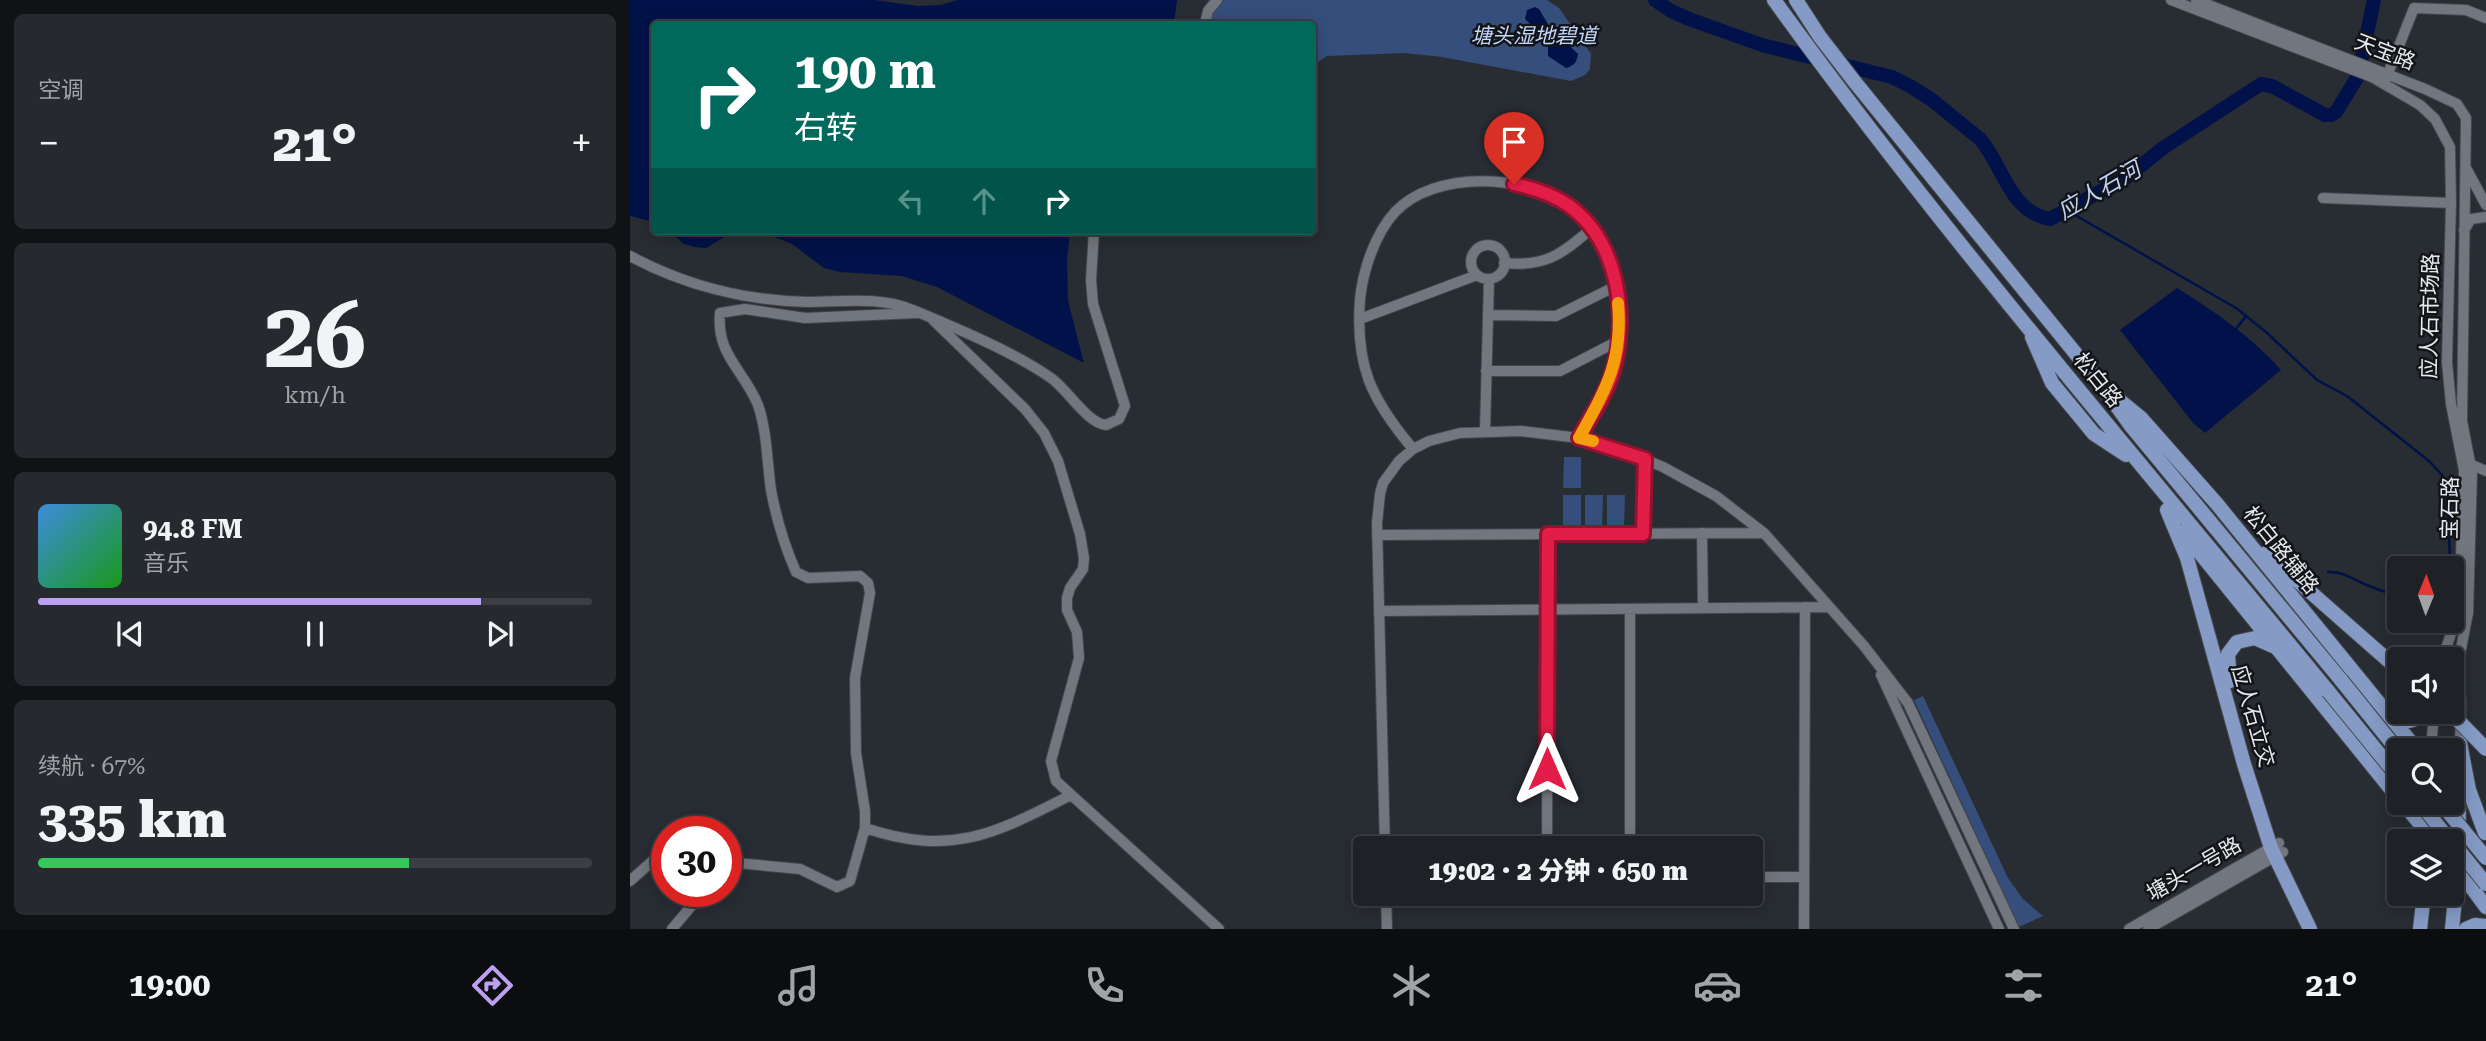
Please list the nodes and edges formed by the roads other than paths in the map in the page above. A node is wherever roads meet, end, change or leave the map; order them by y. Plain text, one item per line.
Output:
1 (1217, 0) edge
2 (1774, 0) edge
3 (1797, 0) edge
4 (2171, 0) edge
5 (2196, 0) edge
6 (2486, 18) edge
7 (1206, 21) edge
8 (2346, 62) junction
9 (2386, 79) junction
10 (2451, 160) joint
11 (2464, 165) junction
12 (2323, 198) dead end
13 (2451, 203) junction
14 (2486, 205) edge
15 (2486, 217) edge
16 (1591, 229) junction
17 (2463, 233) junction
18 (1094, 235) edge
19 (630, 256) edge
20 (1504, 263) junction
21 (1476, 275) junction
22 (1489, 279) junction
23 (1616, 286) junction
24 (918, 313) junction
25 (1488, 315) junction
26 (1360, 319) junction
27 (933, 320) junction
28 (1618, 341) junction
29 (1486, 371) junction
30 (2102, 386) junction
31 (2458, 421) junction
32 (1485, 431) junction
33 (1579, 438) junction
34 (1413, 449) junction
35 (1645, 459) junction
36 (2138, 464) junction
37 (2468, 468) junction
38 (2486, 471) edge
39 (2217, 504) junction
40 (2167, 510) junction
41 (1702, 533) junction
42 (1764, 533) junction
43 (1548, 534) junction
44 (1643, 534) junction
45 (1377, 535) junction
46 (1805, 607) junction
47 (1829, 607) junction
48 (1703, 608) junction
49 (1630, 609) junction
50 (1547, 610) junction
51 (1379, 611) junction
52 (2274, 646) junction
53 (2446, 647) edge
54 (1874, 659) junction
55 (2387, 660) edge
56 (2386, 711) junction
57 (2462, 724) edge
58 (2388, 738) edge
59 (2408, 738) edge
60 (2460, 738) edge
61 (2351, 739) junction
62 (2486, 749) edge
63 (2387, 763) edge
64 (2464, 764) edge
65 (2387, 784) edge
66 (1071, 795) junction
67 (2464, 808) edge
68 (2430, 815) edge
69 (2451, 815) edge
70 (865, 828) junction
71 (2441, 829) edge
72 (2486, 834) edge
73 (1385, 836) edge
74 (1547, 836) edge
75 (1630, 836) edge
76 (2277, 850) junction
77 (2464, 858) edge
78 (2486, 858) edge
79 (651, 862) edge
80 (742, 867) edge
81 (2464, 876) edge
82 (1763, 877) edge
83 (1804, 877) junction
84 (630, 880) edge
85 (2486, 884) edge
86 (1386, 906) edge
87 (2423, 906) edge
88 (2453, 906) edge
89 (2486, 906) edge
90 (691, 907) edge
91 (2486, 926) edge
92 (672, 929) edge
93 (1219, 929) edge
94 (1387, 929) edge
95 (1804, 929) edge
96 (1999, 929) edge
97 (2014, 929) edge
98 (2129, 929) edge
99 (2148, 929) edge
100 (2310, 929) edge
101 (2319, 929) edge
102 (2420, 929) edge
103 (2452, 929) edge
104 (2466, 929) edge

1 - 7 street
2 - 36 main road, 松白路
3 - 30 main road, 松白路
4 - 8 street, 天宝路
5 - 8 street, 天宝路
6 - 9 street
8 - 9 street, 天宝路
9 - 10 street, 天宝路
9 - 11 street, 天宝路
10 - 13 street, 应人石市场路
11 - 14 street
11 - 17 street, 应人石市场路
12 - 13 street
13 - 31 street, 应人石市场路
15 - 17 street
16 - 20 street
16 - 23 street
16 - 26 street
17 - 31 street, 应人石市场路
18 - 27 street
19 - 24 street
20 - 21 street
20 - 22 street
21 - 22 street
21 - 26 street
22 - 25 street
23 - 25 street
23 - 28 street
24 - 27 street
24 - 70 street
25 - 29 street
26 - 34 street
27 - 66 street
28 - 29 street
28 - 33 street
29 - 32 street
30 - 39 main road, 松白路辅路
30 - 58 main road, 松白路, bridge
31 - 37 street, 应人石市场路
32 - 33 street
32 - 34 street
33 - 35 street
34 - 45 street
35 - 42 street
35 - 44 street
36 - 40 main road
36 - 63 main road, 松白路, bridge
37 - 38 street
37 - 53 street, 宝石路
37 - 60 street, 宝石路
39 - 55 main road
39 - 56 main road, 松白路辅路
40 - 52 main road
40 - 76 main road, 应人石立交
41 - 42 street
41 - 44 street
41 - 48 street
42 - 47 street
43 - 44 street
43 - 45 street
43 - 50 street
45 - 51 street
46 - 47 street
46 - 48 street
46 - 83 street
47 - 54 street
48 - 49 street
49 - 50 street
49 - 75 street
50 - 51 street
50 - 74 street
51 - 73 street
52 - 61 main road
52 - 76 main road
54 - 96 street
54 - 97 street
56 - 59 main road, 松白路辅路
56 - 61 main road
57 - 62 main road, bridge
61 - 65 main road
64 - 72 main road
66 - 70 street
66 - 93 street
67 - 72 main road
68 - 71 main road, bridge
69 - 78 main road, bridge
70 - 80 street
76 - 98 street, 塘头一号路
76 - 99 street, 塘头一号路
76 - 100 main road, 应人石立交
76 - 101 main road
77 - 85 main road, bridge
79 - 84 street
81 - 89 main road
82 - 83 street
83 - 95 street
86 - 94 street
87 - 102 main road
88 - 103 main road, 宝石路
90 - 92 street
91 - 104 main road

